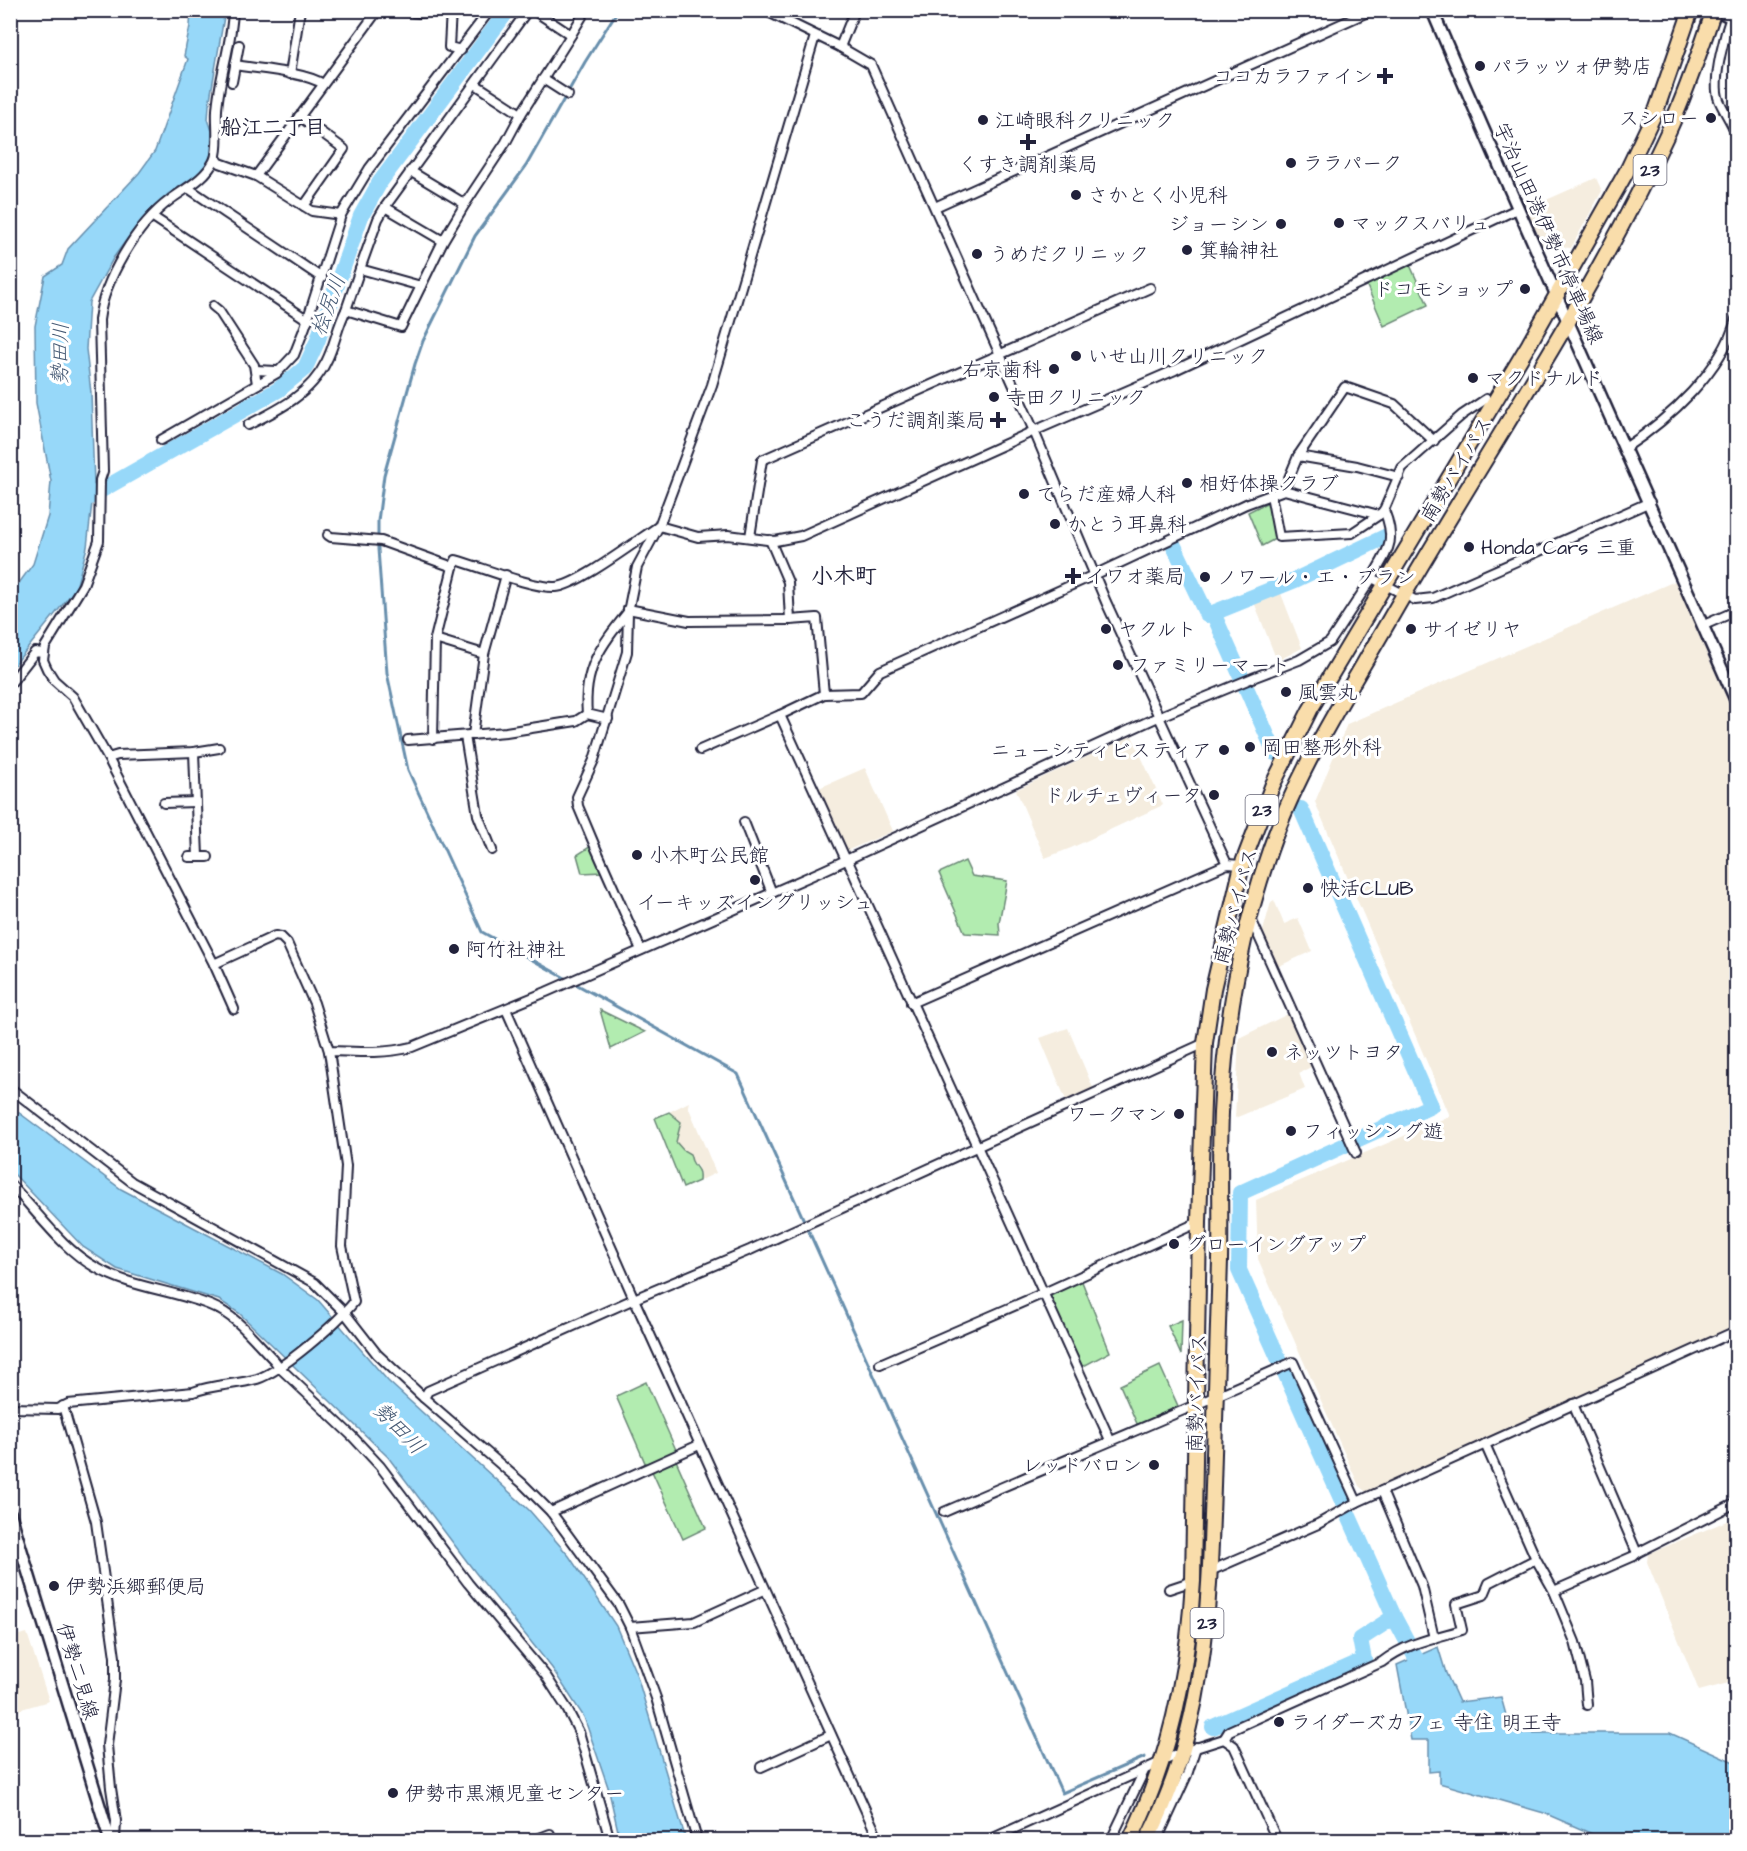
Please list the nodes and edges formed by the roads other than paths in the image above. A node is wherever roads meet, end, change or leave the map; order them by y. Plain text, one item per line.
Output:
1 (233, 10) edge
2 (300, 10) edge
3 (378, 10) edge
4 (384, 10) edge
5 (449, 10) edge
6 (490, 10) edge
7 (531, 10) edge
8 (586, 10) edge
9 (764, 10) edge
10 (855, 10) edge
11 (1372, 10) edge
12 (1432, 10) edge
13 (1691, 10) edge
14 (1716, 10) edge
15 (1733, 16) edge
16 (571, 34) junction
17 (815, 36) junction
18 (239, 45) dead end
19 (840, 47) junction
20 (461, 50) junction
21 (235, 64) junction
22 (290, 74) junction
23 (543, 79) junction
24 (232, 82) dead end
25 (323, 84) junction
26 (476, 84) junction
27 (566, 93) dead end
28 (521, 114) junction
29 (299, 116) junction
30 (1737, 134) edge
31 (216, 158) junction
32 (410, 171) junction
33 (256, 176) junction
34 (188, 188) junction
35 (465, 204) junction
36 (304, 206) junction
37 (385, 207) junction
38 (935, 207) junction
39 (1517, 209) junction
40 (341, 215) junction
41 (153, 217) junction
42 (443, 241) junction
43 (360, 268) junction
44 (322, 278) junction
45 (421, 286) junction
46 (1150, 288) dead end
47 (1556, 297) junction
48 (213, 306) dead end
49 (346, 310) junction
50 (1737, 319) edge
51 (308, 320) junction
52 (1568, 322) junction
53 (999, 355) junction
54 (255, 370) junction
55 (279, 371) junction
56 (257, 384) junction
57 (1486, 399) dead end
58 (248, 425) dead end
59 (1034, 431) junction
60 (161, 440) dead end
61 (1434, 441) junction
62 (1625, 448) junction
63 (1298, 456) junction
64 (1399, 477) junction
65 (1284, 490) junction
66 (1271, 495) junction
67 (1650, 502) junction
68 (1382, 512) junction
69 (659, 526) junction
70 (328, 535) dead end
71 (750, 537) junction
72 (770, 540) junction
73 (453, 567) junction
74 (506, 575) junction
75 (1095, 575) junction
76 (1372, 578) junction
77 (1385, 585) junction
78 (1403, 595) junction
79 (628, 610) junction
80 (1737, 610) edge
81 (790, 620) junction
82 (1704, 625) junction
83 (435, 639) junction
84 (43, 653) junction
85 (484, 654) junction
86 (10, 684) edge
87 (824, 694) junction
88 (1737, 701) edge
89 (586, 714) junction
90 (780, 715) junction
91 (1158, 717) junction
92 (608, 719) junction
93 (469, 735) junction
94 (433, 739) junction
95 (408, 740) dead end
96 (219, 748) dead end
97 (700, 750) dead end
98 (194, 752) junction
99 (108, 758) junction
100 (196, 802) junction
101 (164, 803) dead end
102 (744, 822) dead end
103 (492, 850) dead end
104 (189, 857) dead end
105 (198, 857) junction
106 (208, 857) dead end
107 (846, 860) junction
108 (1227, 864) junction
109 (1242, 865) junction
110 (772, 893) junction
111 (1250, 918) junction
112 (641, 950) junction
113 (214, 964) junction
114 (911, 1003) junction
115 (234, 1009) dead end
116 (506, 1009) junction
117 (1204, 1043) junction
118 (329, 1051) junction
119 (10, 1088) edge
120 (976, 1146) junction
121 (1356, 1153) dead end
122 (10, 1184) edge
123 (1199, 1222) junction
124 (1044, 1293) junction
125 (634, 1299) junction
126 (344, 1314) junction
127 (1737, 1331) edge
128 (880, 1364) dead end
129 (280, 1368) junction
130 (1216, 1397) junction
131 (424, 1398) junction
132 (1197, 1404) junction
133 (1573, 1404) junction
134 (63, 1406) junction
135 (10, 1408) edge
136 (1110, 1440) junction
137 (1485, 1444) junction
138 (699, 1445) junction
139 (1382, 1491) junction
140 (1357, 1502) junction
141 (1737, 1503) edge
142 (551, 1512) junction
143 (944, 1512) dead end
144 (10, 1513) edge
145 (1637, 1553) junction
146 (1536, 1559) junction
147 (1210, 1571) junction
148 (1193, 1581) junction
149 (1169, 1589) dead end
150 (764, 1590) junction
151 (1554, 1591) junction
152 (630, 1627) junction
153 (1434, 1638) junction
154 (1587, 1705) dead end
155 (831, 1735) junction
156 (1224, 1739) junction
157 (1190, 1750) junction
158 (1161, 1764) junction
159 (761, 1767) dead end
160 (1144, 1772) junction
161 (550, 1834) dead end
162 (110, 1840) edge
163 (115, 1840) edge
164 (534, 1840) edge
165 (610, 1840) edge
166 (697, 1840) edge
167 (879, 1840) edge
168 (989, 1840) edge
169 (1112, 1840) edge
170 (1130, 1840) edge
171 (1147, 1840) edge
172 (1157, 1840) edge
173 (1277, 1840) edge

1 - 31 street
2 - 22 street
3 - 25 street
4 - 5 street
5 - 20 street
6 - 20 street
7 - 16 street
7 - 26 street
8 - 16 street
9 - 17 street
10 - 19 street
11 - 38 street
12 - 39 main road, 宇治山田港伊勢市停車場線
13 - 47 highway, 南勢バイパス / 23
14 - 15 main road
14 - 52 highway, 南勢バイパス / 23
15 - 30 street
16 - 23 street
17 - 19 street
17 - 69 street
18 - 21 street
19 - 38 street
20 - 40 street
21 - 22 street
21 - 24 street
22 - 25 street
23 - 27 street
23 - 28 street
25 - 29 street
26 - 28 street
26 - 32 street
28 - 35 street
29 - 33 street
29 - 36 street
31 - 33 street
31 - 34 street
32 - 35 street
32 - 37 street
33 - 36 street
34 - 41 street
34 - 44 street
35 - 42 street
36 - 40 street
37 - 42 street
37 - 43 street
38 - 53 street
39 - 47 main road, 宇治山田港伊勢市停車場線
39 - 59 street
40 - 44 street
41 - 51 street
41 - 84 street
42 - 45 street
43 - 45 street
43 - 49 street
44 - 51 street
45 - 49 street
46 - 53 street
47 - 52 main road, 宇治山田港伊勢市停車場線
47 - 77 highway, 南勢バイパス / 23
48 - 54 street
49 - 58 street
50 - 62 street
51 - 55 street
52 - 62 main road, 宇治山田港伊勢市停車場線
52 - 78 highway, 南勢バイパス / 23
53 - 59 street
53 - 71 street
54 - 55 street
54 - 56 street
55 - 56 street
56 - 60 street
57 - 61 street
59 - 72 street
59 - 75 street
61 - 63 street
61 - 64 street
62 - 67 main road, 宇治山田港伊勢市停車場線
63 - 64 street
63 - 65 street
64 - 68 street
65 - 66 street
65 - 68 street
66 - 68 street
66 - 75 street
67 - 78 street
67 - 82 main road, 宇治山田港伊勢市停車場線
68 - 76 street
69 - 71 street
69 - 74 street
69 - 79 street
70 - 73 street
71 - 72 street
72 - 81 street
73 - 74 street
73 - 83 street
74 - 85 street
75 - 87 street
75 - 91 street
76 - 77 street
76 - 91 street
77 - 78 street
77 - 109 highway, 南勢バイパス / 23
78 - 111 highway, 南勢バイパス / 23
79 - 81 street
79 - 89 street
79 - 92 street
80 - 82 street
81 - 87 street
82 - 88 main road, 宇治山田港伊勢市停車場線
83 - 85 street
83 - 94 street
84 - 86 street
84 - 99 street
85 - 93 street
87 - 90 street
89 - 92 street
89 - 93 street
90 - 97 street
90 - 107 street
91 - 107 street
91 - 108 street
92 - 112 street
93 - 94 street
93 - 103 street
94 - 95 street
96 - 98 street
98 - 99 street
98 - 100 street
99 - 113 street
100 - 101 street
100 - 105 street
102 - 110 street
104 - 105 street
105 - 106 street
107 - 110 street
107 - 114 street
108 - 109 street
108 - 114 street
109 - 117 highway, 南勢バイパス / 23
110 - 112 street
111 - 121 street
111 - 130 highway, 南勢バイパス / 23
112 - 116 street
113 - 115 street
113 - 118 street
114 - 120 street
116 - 118 street
116 - 125 street
117 - 120 street
117 - 123 highway, 南勢バイパス / 23
118 - 126 street
119 - 126 street
120 - 124 street
120 - 125 street
122 - 129 street
123 - 124 street
123 - 132 highway, 南勢バイパス / 23
124 - 128 street
124 - 136 street
125 - 131 street
125 - 138 street
126 - 129 street
126 - 131 street
127 - 133 street
129 - 134 street
129 - 165 street
130 - 132 street
130 - 140 street
130 - 147 highway, 南勢バイパス / 23
131 - 142 street
132 - 136 street
132 - 148 highway, 南勢バイパス / 23
133 - 137 street
133 - 145 street
134 - 135 street
134 - 163 street
136 - 143 street
137 - 139 street
137 - 146 street
138 - 142 street
138 - 150 street
139 - 140 street
139 - 153 street
140 - 147 street
141 - 145 street
142 - 152 street
144 - 162 main road, 伊勢二見線
145 - 151 street
146 - 151 street
146 - 153 street
147 - 157 highway, 南勢バイパス / 23
148 - 149 street
148 - 158 highway, 南勢バイパス / 23
150 - 152 street
150 - 155 street
151 - 154 street
152 - 166 street
153 - 156 street
155 - 159 street
155 - 167 street
156 - 157 street
156 - 173 street
157 - 158 street
157 - 171 highway, 南勢バイパス / 23
157 - 172 street
158 - 160 street
158 - 170 highway, 南勢バイパス / 23
160 - 168 street
160 - 169 street
161 - 164 street

